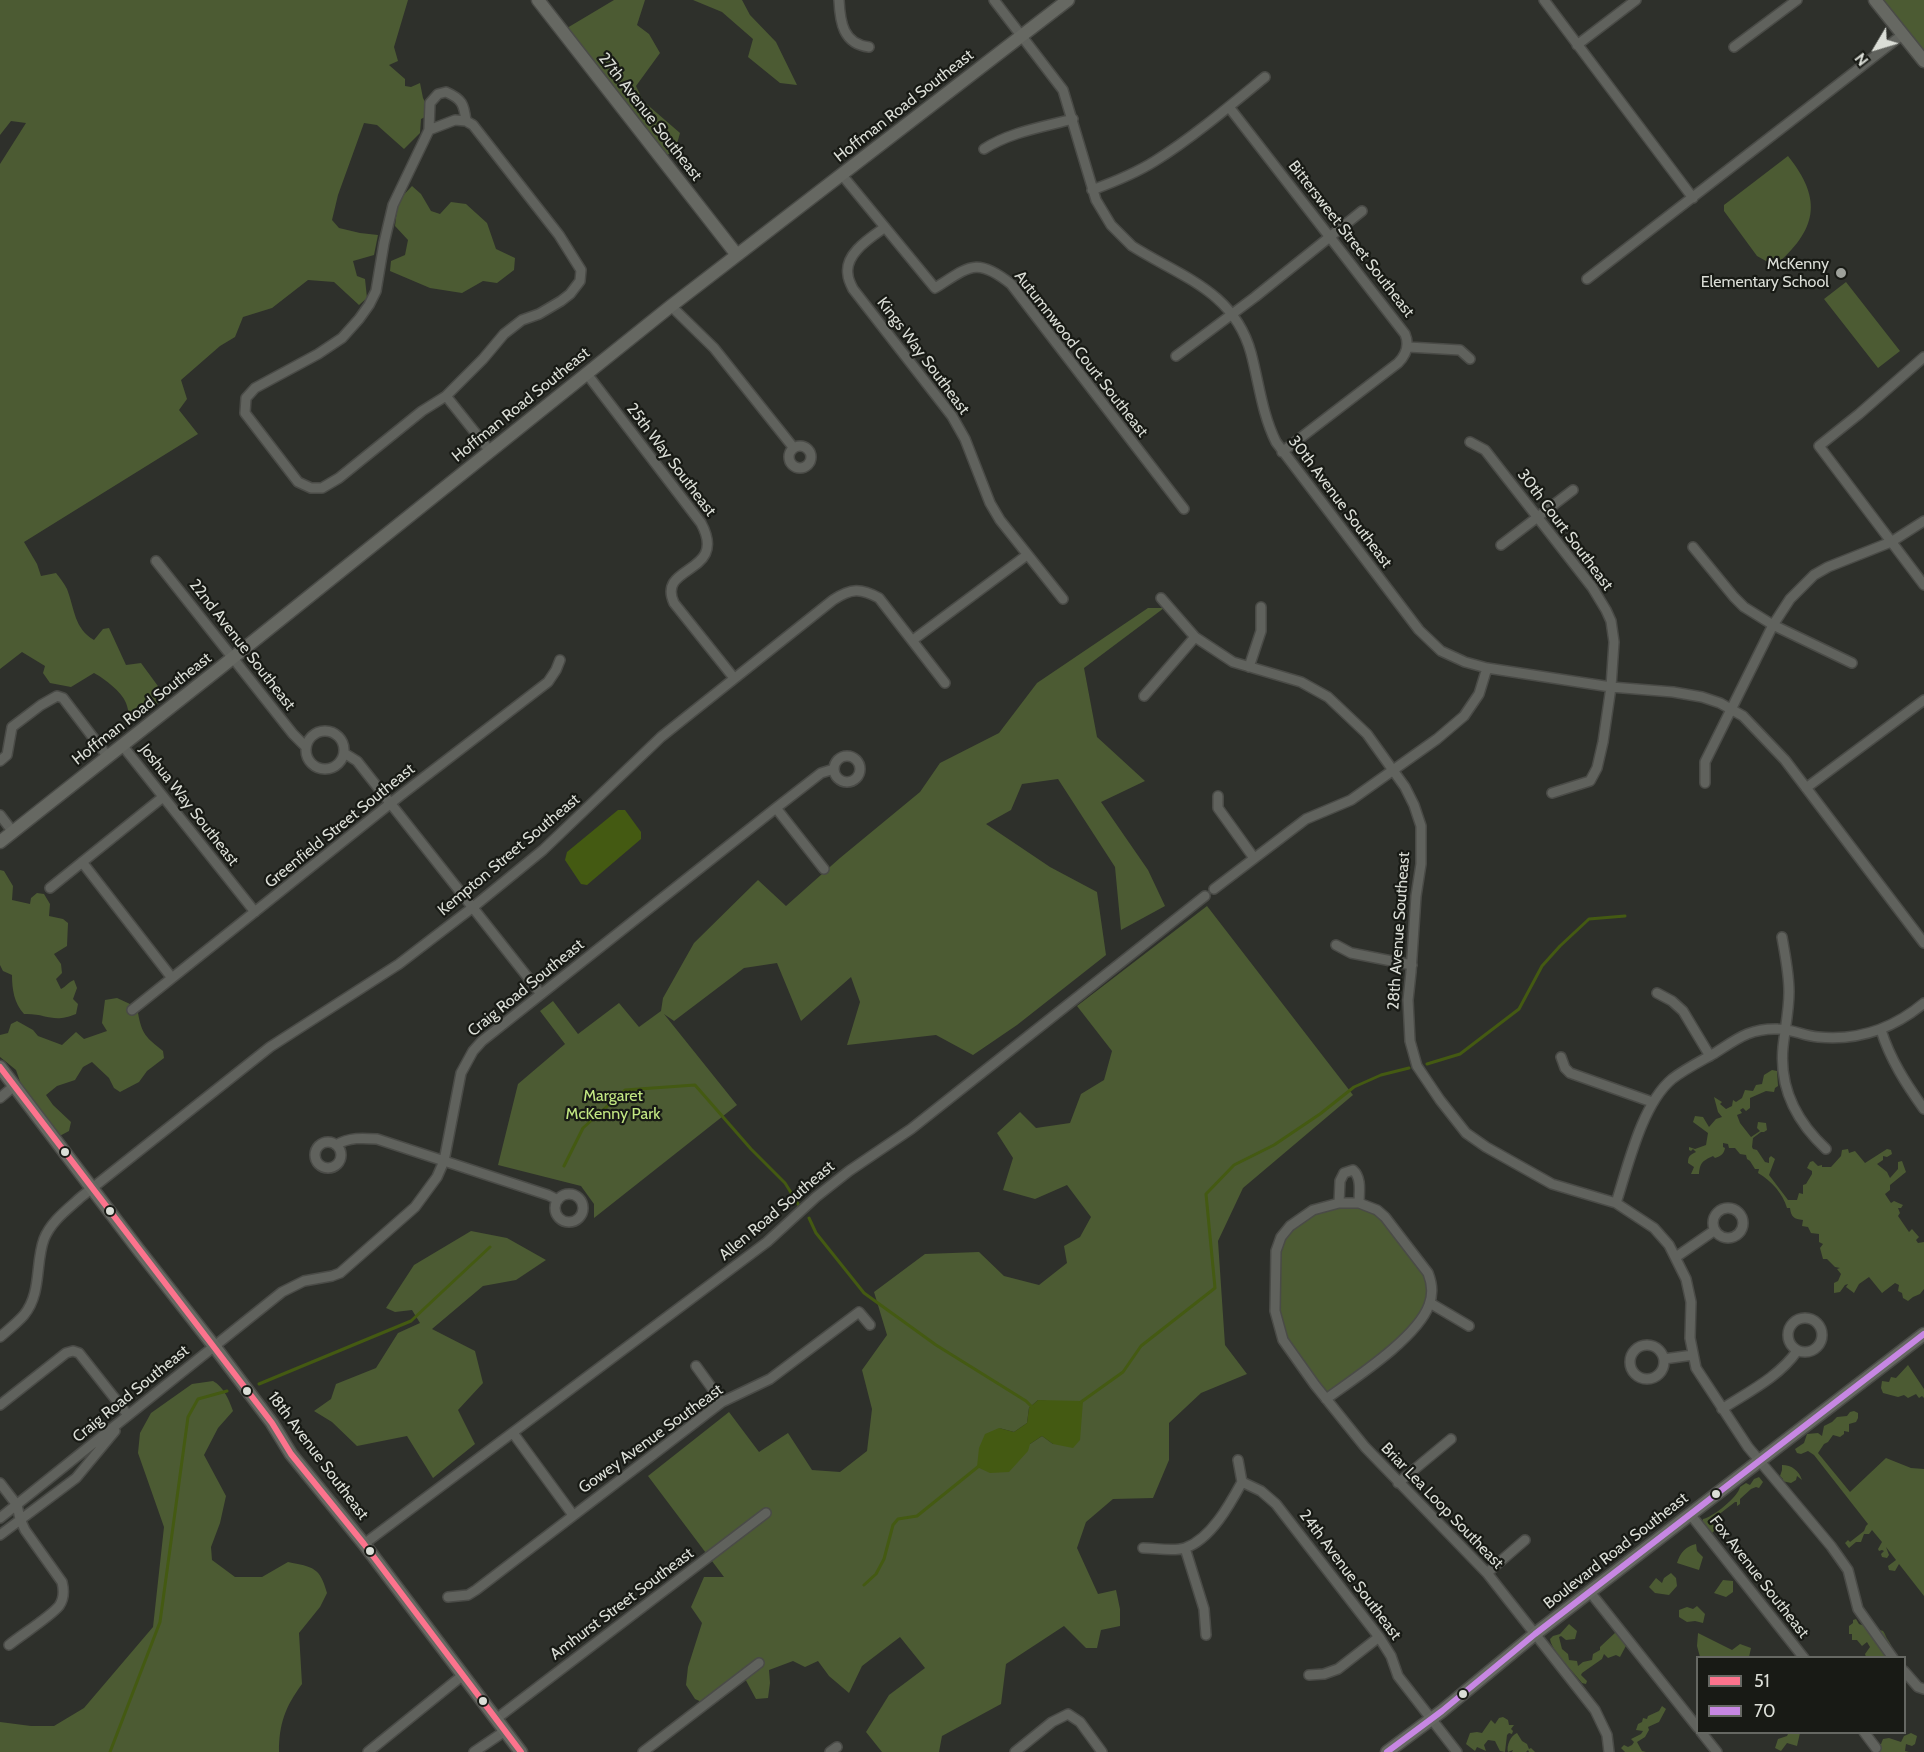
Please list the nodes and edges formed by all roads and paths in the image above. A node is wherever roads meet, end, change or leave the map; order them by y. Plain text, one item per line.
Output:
1 (538, 0) edge
2 (839, 0) edge
3 (994, 0) edge
4 (1068, 0) edge
5 (1544, 0) edge
6 (1636, 0) edge
7 (1797, 0) edge
8 (1875, 0) edge
9 (1902, 35) junction
10 (1021, 36) junction
11 (1577, 45) junction
12 (869, 47) dead end
13 (1734, 47) dead end
14 (1924, 61) edge
15 (1264, 77) dead end
16 (1229, 107) junction
17 (1073, 119) junction
18 (466, 121) junction
19 (429, 130) junction
20 (984, 149) dead end
21 (842, 175) junction
22 (1092, 190) junction
23 (1693, 198) junction
24 (1362, 211) dead end
25 (884, 228) junction
26 (1330, 236) junction
27 (737, 255) junction
28 (1587, 279) dead end
29 (671, 306) junction
30 (1233, 313) junction
31 (1408, 347) junction
32 (1176, 356) dead end
33 (1924, 357) edge
34 (1470, 359) dead end
35 (586, 374) junction
36 (446, 396) junction
37 (1470, 442) dead end
38 (794, 447) dead end
39 (490, 451) junction
40 (1282, 452) junction
41 (1573, 490) dead end
42 (1184, 509) dead end
43 (1536, 517) junction
44 (1924, 521) edge
45 (1891, 542) junction
46 (1501, 545) dead end
47 (1693, 546) dead end
48 (1027, 555) junction
49 (156, 561) dead end
50 (1924, 585) edge
51 (1161, 598) dead end
52 (1063, 599) dead end
53 (1261, 607) dead end
54 (1773, 625) junction
55 (1195, 637) junction
56 (913, 640) junction
57 (232, 658) junction
58 (560, 660) dead end
59 (1852, 663) dead end
60 (1250, 667) junction
61 (1487, 668) junction
62 (734, 678) junction
63 (945, 683) dead end
64 (1611, 687) junction
65 (1144, 696) dead end
66 (1924, 700) edge
67 (1731, 708) junction
68 (122, 745) junction
69 (306, 747) junction
70 (344, 753) junction
71 (108, 757) junction
72 (0, 761) edge
73 (834, 770) dead end
74 (1394, 771) junction
75 (1705, 783) dead end
76 (1806, 788) junction
77 (1552, 794) dead end
78 (1218, 796) dead end
79 (163, 797) junction
80 (391, 804) junction
81 (776, 808) junction
82 (0, 815) edge
83 (13, 832) junction
84 (0, 842) edge
85 (1254, 858) junction
86 (82, 862) junction
87 (824, 869) dead end
88 (50, 888) dead end
89 (1214, 889) dead end
90 (1205, 896) dead end
91 (472, 908) junction
92 (255, 912) junction
93 (1782, 937) dead end
94 (1924, 944) edge
95 (1336, 945) dead end
96 (1412, 965) junction
97 (172, 978) junction
98 (1657, 993) dead end
99 (541, 994) junction
100 (1924, 1003) edge
101 (132, 1010) dead end
102 (1881, 1029) junction
103 (1786, 1030) junction
104 (1710, 1056) junction
105 (1561, 1057) dead end
106 (0, 1067) edge
107 (14, 1086) junction
108 (0, 1098) edge
109 (1652, 1102) junction
110 (1924, 1109) edge
111 (336, 1145) dead end
112 (1826, 1149) dead end
113 (444, 1161) junction
114 (92, 1189) junction
115 (558, 1200) dead end
116 (1339, 1203) junction
117 (1359, 1203) junction
118 (1616, 1203) junction
119 (1715, 1230) dead end
120 (1676, 1257) junction
121 (1430, 1303) junction
122 (870, 1325) dead end
123 (1469, 1326) dead end
124 (1924, 1334) edge
125 (0, 1337) edge
126 (214, 1346) junction
127 (1797, 1351) dead end
128 (1693, 1355) junction
129 (1664, 1359) dead end
130 (696, 1366) dead end
131 (1326, 1399) junction
132 (722, 1402) junction
133 (0, 1405) edge
134 (1722, 1409) junction
135 (128, 1415) junction
136 (119, 1423) junction
137 (513, 1433) junction
138 (1452, 1439) dead end
139 (1238, 1460) dead end
140 (1759, 1461) junction
141 (1242, 1482) junction
142 (0, 1483) edge
143 (1398, 1483) junction
144 (17, 1504) junction
145 (766, 1513) dead end
146 (1690, 1514) junction
147 (573, 1515) junction
148 (0, 1518) edge
149 (20, 1519) junction
150 (0, 1535) edge
151 (1526, 1540) dead end
152 (364, 1544) junction
153 (1143, 1548) dead end
154 (1185, 1548) junction
155 (1487, 1573) junction
156 (1590, 1592) junction
157 (448, 1597) dead end
158 (1535, 1634) junction
159 (1206, 1635) dead end
160 (1379, 1637) junction
161 (9, 1645) dead end
162 (1802, 1656) edge
163 (1892, 1656) edge
164 (759, 1663) dead end
165 (1906, 1672) edge
166 (463, 1675) junction
167 (1309, 1675) dead end
168 (1924, 1689) edge
169 (496, 1719) junction
170 (1431, 1719) junction
171 (1696, 1725) edge
172 (505, 1731) junction
173 (1703, 1734) edge
174 (1866, 1734) edge
175 (1876, 1748) dead end
176 (368, 1752) edge
177 (474, 1752) edge
178 (520, 1752) edge
179 (644, 1752) edge
180 (1015, 1752) edge
181 (1102, 1752) edge
182 (1387, 1752) edge
183 (1457, 1752) edge
184 (1609, 1752) edge
185 (1717, 1752) edge

1 - 27 street, 27th Avenue Southeast
2 - 12 street
3 - 10 street, 30th Avenue Southeast
4 - 10 street, Hoffman Road Southeast
5 - 11 street
6 - 11 street
7 - 13 street
8 - 9 street
9 - 14 street
9 - 23 street
10 - 17 street, 30th Avenue Southeast
10 - 21 street, Hoffman Road Southeast
11 - 23 street
15 - 16 street
16 - 22 street
16 - 26 street, Bittersweet Street Southeast
17 - 20 street
17 - 22 street, 30th Avenue Southeast
18 - 19 street
18 - 19 street
18 - 36 street
19 - 36 street
21 - 25 street
21 - 27 street, Hoffman Road Southeast
22 - 30 street, 30th Avenue Southeast
23 - 28 street
24 - 26 street
25 - 42 street, Autumnwood Court Southeast
25 - 48 street, Kings Way Southeast
26 - 30 street
26 - 31 street, Bittersweet Street Southeast
27 - 29 street, Hoffman Road Southeast
29 - 35 street, Hoffman Road Southeast
29 - 38 street
30 - 32 street
30 - 40 street, 30th Avenue Southeast
31 - 34 street
31 - 40 street
33 - 45 street
35 - 39 street, Hoffman Road Southeast
35 - 62 street, 25th Way Southeast
36 - 39 street
37 - 43 street, 30th Court Southeast
39 - 57 street, Hoffman Road Southeast
40 - 61 street, 30th Avenue Southeast
41 - 43 street
43 - 46 street
43 - 64 street, 30th Court Southeast
44 - 45 street
45 - 50 street
45 - 54 street
47 - 54 street
48 - 52 street, Kings Way Southeast
48 - 56 street
49 - 57 street, 22nd Avenue Southeast
51 - 55 street, 28th Avenue Southeast
53 - 60 street
54 - 59 street
54 - 67 street
55 - 60 street, 28th Avenue Southeast
55 - 65 street
56 - 62 street, Kempton Street Southeast
56 - 63 street, Kempton Street Southeast
57 - 68 street, Hoffman Road Southeast
57 - 69 street, 22nd Avenue Southeast
58 - 80 street, Greenfield Street Southeast
60 - 74 street, 28th Avenue Southeast
61 - 64 street, 30th Avenue Southeast
61 - 74 street
62 - 91 street, Kempton Street Southeast
64 - 67 street, 30th Avenue Southeast
64 - 77 street, 30th Court Southeast
66 - 76 street
67 - 75 street
67 - 76 street, 30th Avenue Southeast
68 - 71 street, Hoffman Road Southeast
68 - 79 street, Joshua Way Southeast
69 - 70 street, 22nd Avenue Southeast
69 - 70 street
70 - 80 street
71 - 72 street
71 - 83 street, Hoffman Road Southeast
73 - 81 street, Craig Road Southeast
74 - 85 street
74 - 96 street, 28th Avenue Southeast
76 - 94 street, 30th Avenue Southeast
78 - 85 street
79 - 86 street
79 - 92 street, Joshua Way Southeast
80 - 91 street
80 - 92 street, Greenfield Street Southeast
81 - 87 street
81 - 99 street, Craig Road Southeast
82 - 83 street
83 - 84 street, Hoffman Road Southeast
85 - 89 street
86 - 88 street
86 - 97 street
90 - 137 street, Allen Road Southeast
91 - 99 street
91 - 114 street, Kempton Street Southeast
92 - 97 street, Greenfield Street Southeast
93 - 103 street
95 - 96 street
96 - 118 street, 28th Avenue Southeast
97 - 101 street, Greenfield Street Southeast
98 - 104 street
99 - 113 street, Craig Road Southeast
100 - 102 street
102 - 103 street
102 - 110 street
103 - 104 street
103 - 112 street
104 - 109 street
105 - 109 street
106 - 107 street, 18th Avenue Southeast
107 - 108 street
107 - 114 street, 18th Avenue Southeast
109 - 118 street
111 - 113 street
113 - 115 street
113 - 126 street, Craig Road Southeast
114 - 125 street, Kempton Street Southeast
114 - 126 street, 18th Avenue Southeast
116 - 117 street, Briar Lea Loop Southeast
116 - 117 street
116 - 131 street, Briar Lea Loop Southeast
117 - 121 street, Briar Lea Loop Southeast
118 - 120 street, 28th Avenue Southeast
119 - 120 street
120 - 128 street, 28th Avenue Southeast
121 - 123 street
121 - 131 street
122 - 132 street, Gowey Avenue Southeast
124 - 140 street, Boulevard Road Southeast
126 - 135 street, Craig Road Southeast
126 - 152 street, 18th Avenue Southeast
127 - 134 street
128 - 129 street
128 - 134 street, 28th Avenue Southeast
130 - 132 street
131 - 143 street, Briar Lea Loop Southeast
132 - 147 street, Gowey Avenue Southeast
133 - 135 street
134 - 140 street, 28th Avenue Southeast
135 - 136 street, Craig Road Southeast
136 - 144 street, Craig Road Southeast
136 - 149 street
137 - 147 street
137 - 152 street, Allen Road Southeast
138 - 143 street
139 - 141 street
140 - 146 street, Boulevard Road Southeast
140 - 163 street, 28th Avenue Southeast
141 - 154 street
141 - 160 street, 24th Avenue Southeast
142 - 144 street
143 - 155 street, Briar Lea Loop Southeast
144 - 148 street, Craig Road Southeast
144 - 149 street
145 - 169 street, Amhurst Street Southeast
146 - 156 street, Boulevard Road Southeast
146 - 162 street, Fox Avenue Southeast
147 - 157 street, Gowey Avenue Southeast
149 - 150 street
149 - 161 street
151 - 155 street
152 - 166 street, 18th Avenue Southeast
153 - 154 street
154 - 159 street
155 - 158 street, Briar Lea Loop Southeast
156 - 158 street, Boulevard Road Southeast
156 - 171 street
158 - 170 street, Boulevard Road Southeast
158 - 184 street, Briar Lea Loop Southeast
160 - 167 street
160 - 170 street, 24th Avenue Southeast
164 - 179 street
165 - 168 street
166 - 169 street, 18th Avenue Southeast
166 - 176 street
169 - 172 street, 18th Avenue Southeast
170 - 182 street, Boulevard Road Southeast
170 - 183 street, 24th Avenue Southeast
172 - 177 street
172 - 178 street, 18th Avenue Southeast
173 - 185 street
174 - 175 street
180 - 181 street

